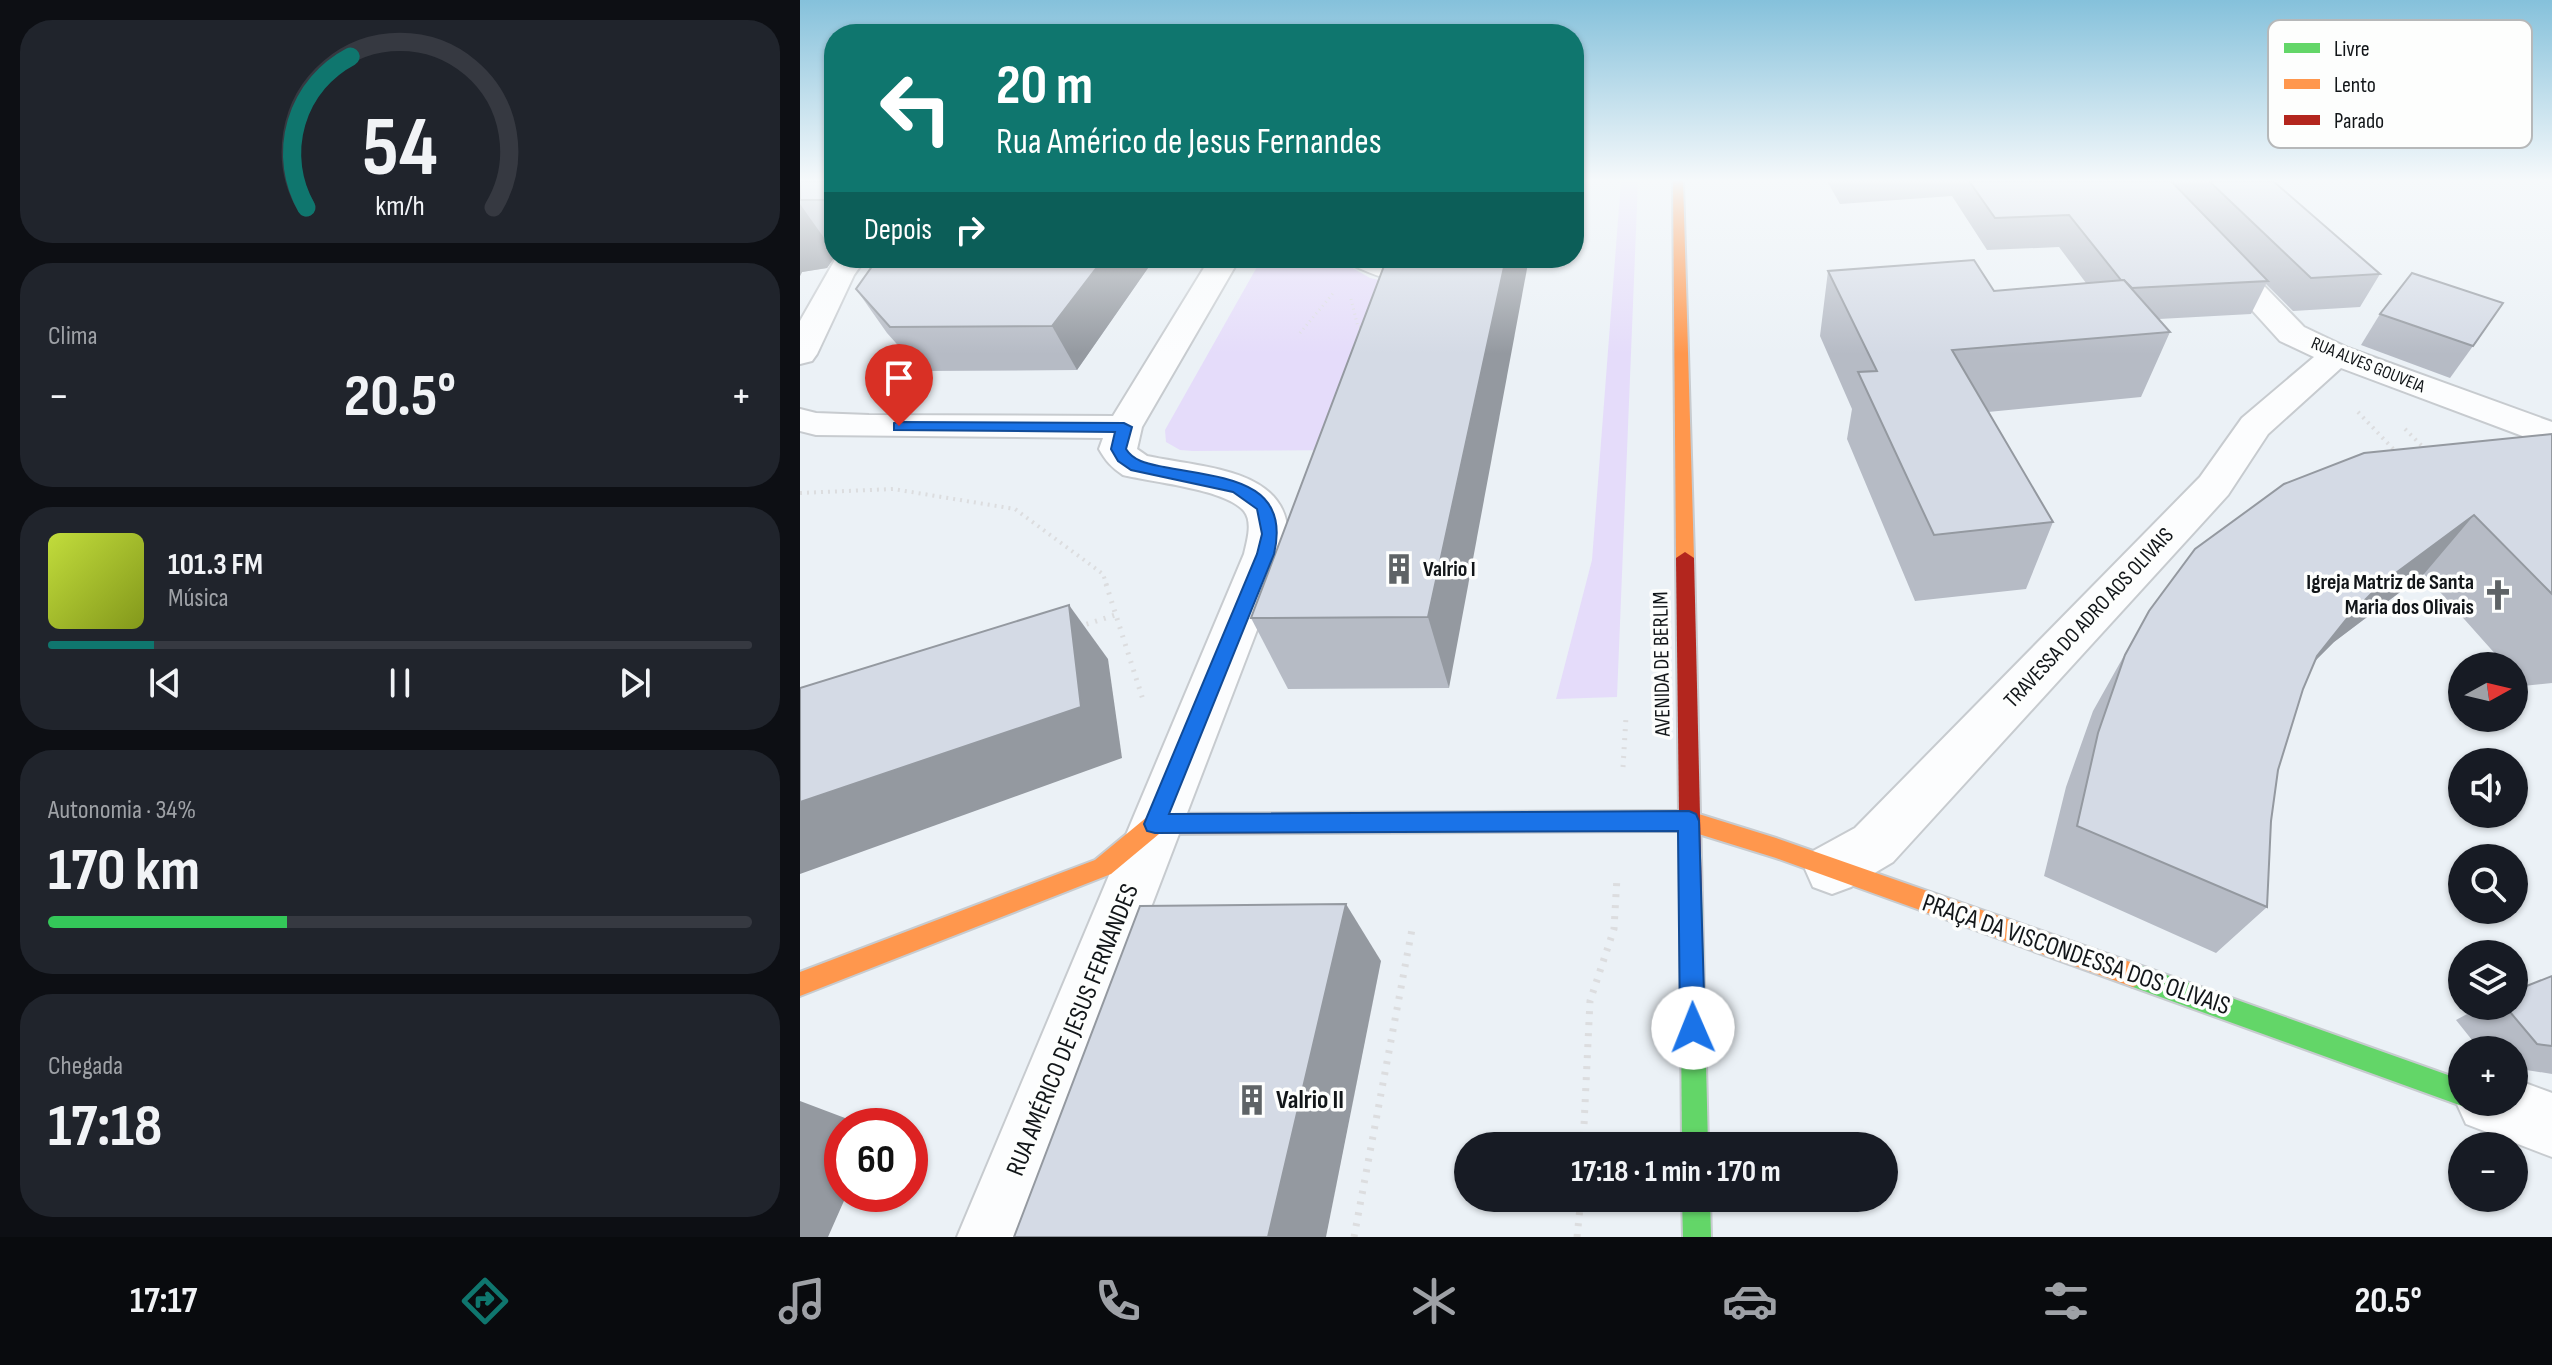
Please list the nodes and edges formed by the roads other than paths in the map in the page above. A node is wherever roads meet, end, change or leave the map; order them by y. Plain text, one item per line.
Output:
1 (1679, 239) edge
2 (2202, 239) edge
3 (844, 268) edge
4 (1219, 268) edge
5 (1377, 268) edge
6 (1416, 273) edge
7 (800, 354) edge
8 (2331, 359) junction
9 (800, 420) edge
10 (1124, 427) junction
11 (2552, 435) edge
12 (1689, 821) junction
13 (1155, 824) junction
14 (1832, 869) junction
15 (800, 984) edge
16 (2448, 1088) edge
17 (2527, 1116) edge
18 (2552, 1125) edge
19 (1695, 1132) edge
20 (1696, 1212) edge
21 (991, 1237) edge
22 (1697, 1237) edge

1 - 12 main road, AVENIDA DE BERLIM
2 - 8 street, RUA ALVES GOUVEIA
3 - 7 street
4 - 10 street
5 - 6 lane
8 - 11 street, RUA ALVES GOUVEIA
8 - 14 street, TRAVESSA DO ADRO AOS OLIVAIS
9 - 10 street
10 - 13 street, RUA AMÉRICO DE JESUS FERNANDES
12 - 13 main road
12 - 14 main road, PRAÇA DA VISCONDESSA DOS OLIVAIS
12 - 19 main road, AVENIDA DE BERLIM
13 - 15 main road, RUA AMÉRICO DE JESUS FERNANDES
13 - 21 street, RUA AMÉRICO DE JESUS FERNANDES
14 - 16 main road, PRAÇA DA VISCONDESSA DOS OLIVAIS
17 - 18 street
20 - 22 main road

